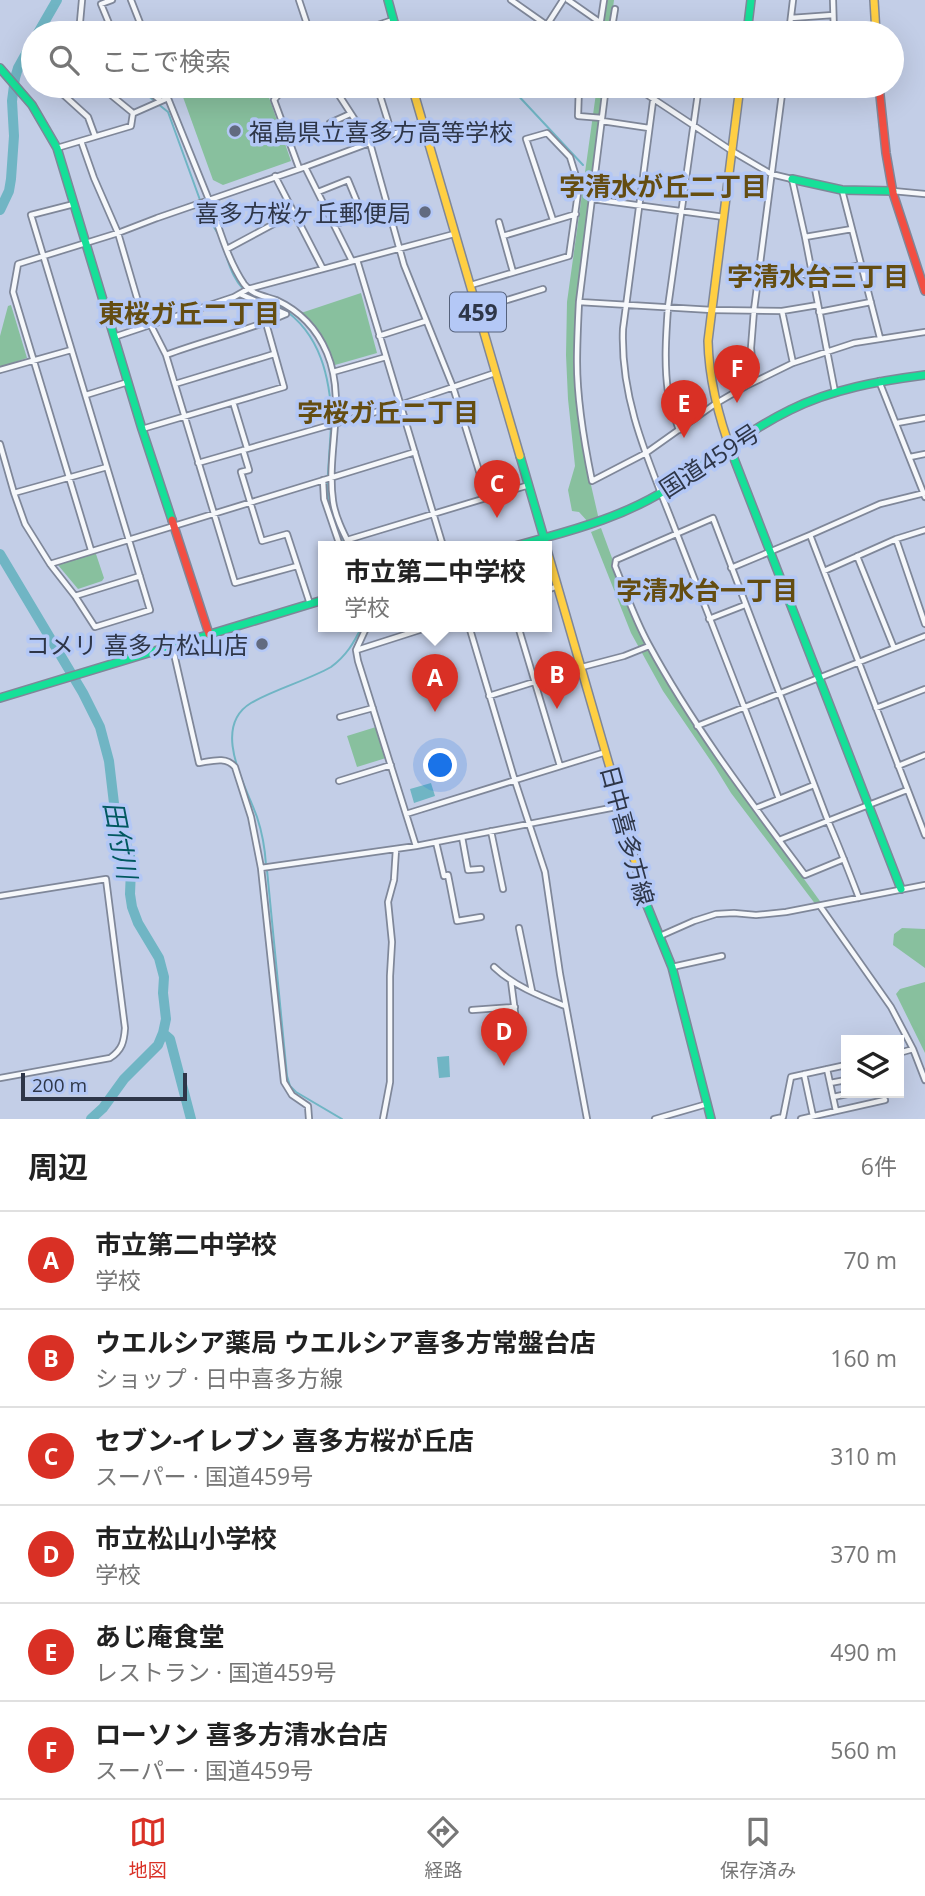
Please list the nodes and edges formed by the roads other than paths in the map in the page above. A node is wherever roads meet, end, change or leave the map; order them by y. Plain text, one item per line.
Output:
1 (82, 0) edge
2 (112, 0) edge
3 (131, 0) edge
4 (299, 0) edge
5 (388, 0) edge
6 (511, 0) edge
7 (565, 0) edge
8 (604, 0) edge
9 (751, 0) edge
10 (793, 0) edge
11 (833, 0) edge
12 (874, 0) edge
13 (615, 9) dead end
14 (833, 15) junction
15 (791, 18) junction
16 (394, 20) edge
17 (80, 21) edge
18 (108, 21) edge
19 (139, 21) edge
20 (306, 21) edge
21 (541, 21) edge
22 (550, 21) edge
23 (598, 21) edge
24 (601, 21) edge
25 (613, 21) edge
26 (748, 21) edge
27 (791, 21) edge
28 (833, 21) edge
29 (875, 21) edge
30 (0, 68) edge
31 (21, 92) edge
32 (26, 98) edge
33 (67, 98) edge
34 (115, 98) edge
35 (157, 98) edge
36 (168, 98) joint
37 (275, 98) edge
38 (340, 98) edge
39 (381, 98) edge
40 (415, 98) edge
41 (579, 98) edge
42 (605, 98) edge
43 (698, 98) edge
44 (739, 98) edge
45 (781, 98) edge
46 (879, 98) edge
47 (653, 99) joint
48 (160, 100) junction
49 (133, 113) junction
50 (350, 114) junction
51 (602, 119) junction
52 (330, 123) dead end
53 (422, 123) junction
54 (694, 127) junction
55 (649, 128) junction
56 (392, 134) junction
57 (95, 136) junction
58 (81, 141) junction
59 (370, 143) junction
60 (57, 148) junction
61 (732, 151) junction
62 (302, 168) junction
63 (771, 174) junction
64 (275, 176) junction
65 (792, 179) junction
66 (842, 190) junction
67 (893, 191) junction
68 (317, 192) junction
69 (925, 194) edge
70 (209, 199) junction
71 (592, 199) junction
72 (75, 203) junction
73 (639, 205) junction
74 (682, 211) junction
75 (294, 213) junction
76 (362, 214) junction
77 (576, 214) junction
78 (724, 216) junction
79 (391, 217) junction
80 (553, 220) junction
81 (499, 222) dead end
82 (334, 225) junction
83 (852, 229) junction
84 (118, 233) junction
85 (454, 234) junction
86 (503, 236) junction
87 (805, 237) junction
88 (85, 243) junction
89 (227, 249) junction
90 (399, 249) junction
91 (43, 256) junction
92 (354, 261) junction
93 (861, 265) junction
94 (323, 269) junction
95 (513, 272) junction
96 (758, 273) junction
97 (812, 275) junction
98 (470, 285) junction
99 (248, 289) junction
100 (543, 289) dead end
101 (925, 291) edge
102 (240, 294) junction
103 (579, 302) junction
104 (871, 302) junction
105 (626, 304) junction
106 (818, 305) junction
107 (668, 307) junction
108 (477, 309) junction
109 (712, 310) junction
110 (754, 310) junction
111 (782, 311) junction
112 (819, 312) junction
113 (426, 321) junction
114 (266, 323) junction
115 (150, 325) junction
116 (925, 332) edge
117 (379, 335) junction
118 (114, 337) junction
119 (880, 338) junction
120 (71, 350) junction
121 (827, 351) junction
122 (274, 354) junction
123 (166, 355) junction
124 (386, 356) junction
125 (34, 361) junction
126 (793, 363) junction
127 (0, 370) edge
128 (333, 372) junction
129 (496, 373) junction
130 (925, 375) edge
131 (879, 381) junction
132 (128, 382) junction
133 (754, 382) junction
134 (175, 384) junction
135 (453, 387) junction
136 (835, 392) junction
137 (86, 395) junction
138 (233, 402) junction
139 (715, 404) junction
140 (400, 405) junction
141 (184, 416) junction
142 (925, 418) edge
143 (336, 422) junction
144 (897, 423) junction
145 (142, 429) junction
146 (678, 430) junction
147 (0, 444) edge
148 (729, 445) junction
149 (245, 449) junction
150 (415, 452) junction
151 (646, 453) junction
152 (925, 454) edge
153 (910, 457) junction
154 (198, 463) junction
155 (107, 467) junction
156 (69, 478) junction
157 (332, 478) junction
158 (323, 480) junction
159 (529, 485) junction
160 (661, 492) junction
161 (14, 493) junction
162 (925, 495) edge
163 (487, 496) junction
164 (250, 503) junction
165 (214, 513) junction
166 (433, 513) junction
167 (172, 525) junction
168 (925, 530) edge
169 (677, 534) junction
170 (810, 535) junction
171 (129, 539) junction
172 (896, 539) junction
173 (338, 541) edge
174 (348, 541) edge
175 (355, 541) edge
176 (441, 541) edge
177 (544, 541) edge
178 (552, 542) edge
179 (91, 550) junction
180 (771, 552) junction
181 (857, 556) junction
182 (50, 564) junction
183 (297, 566) junction
184 (552, 567) edge
185 (732, 568) junction
186 (824, 571) junction
187 (140, 576) junction
188 (558, 586) junction
189 (552, 588) edge
190 (75, 596) junction
191 (318, 602) edge
192 (310, 604) junction
193 (745, 605) junction
194 (709, 619) junction
195 (925, 624) edge
196 (364, 632) edge
197 (413, 632) edge
198 (471, 632) edge
199 (520, 632) edge
200 (209, 634) junction
201 (925, 636) edge
202 (172, 645) junction
203 (649, 646) junction
204 (894, 648) junction
205 (356, 650) junction
206 (859, 662) junction
207 (582, 667) junction
208 (819, 677) junction
209 (534, 682) junction
210 (925, 689) edge
211 (780, 692) junction
212 (489, 696) junction
213 (0, 698) edge
214 (744, 706) junction
215 (373, 708) junction
216 (876, 708) junction
217 (340, 717) dead end
218 (697, 726) junction
219 (606, 752) junction
220 (925, 755) edge
221 (391, 765) junction
222 (560, 766) junction
223 (898, 766) junction
224 (339, 781) dead end
225 (515, 781) junction
226 (814, 785) junction
227 (907, 790) junction
228 (779, 799) junction
229 (868, 805) junction
230 (621, 806) junction
231 (756, 808) junction
232 (406, 814) junction
233 (828, 821) junction
234 (530, 824) junction
235 (491, 831) junction
236 (925, 835) edge
237 (462, 837) junction
238 (779, 840) junction
239 (436, 842) junction
240 (416, 846) junction
241 (396, 849) junction
242 (844, 859) junction
243 (261, 868) junction
244 (481, 869) dead end
245 (925, 885) edge
246 (503, 889) dead end
247 (901, 889) junction
248 (0, 896) edge
249 (859, 898) junction
250 (820, 906) junction
251 (481, 917) dead end
252 (519, 928) dead end
253 (660, 936) junction
254 (722, 956) dead end
255 (494, 967) dead end
256 (672, 967) junction
257 (511, 980) junction
258 (532, 992) junction
259 (566, 1006) junction
260 (514, 1007) junction
261 (472, 1010) dead end
262 (516, 1020) dead end
263 (913, 1049) junction
264 (904, 1052) edge
265 (841, 1066) edge
266 (827, 1069) junction
267 (804, 1074) junction
268 (0, 1078) edge
269 (925, 1080) edge
270 (841, 1081) edge
271 (830, 1083) junction
272 (841, 1095) edge
273 (833, 1097) junction
274 (885, 1100) dead end
275 (707, 1104) junction
276 (836, 1111) junction
277 (813, 1116) junction
278 (786, 1118) edge
279 (309, 1119) edge
280 (383, 1119) edge
281 (587, 1119) edge
282 (655, 1119) edge
283 (711, 1119) edge
284 (774, 1119) edge
285 (801, 1119) edge

1 - 17 street
2 - 18 street
3 - 19 street
4 - 20 street
5 - 16 main road
6 - 21 street
7 - 22 street
7 - 23 street
8 - 24 street
9 - 26 main road
10 - 15 street
11 - 14 street
12 - 29 main road
13 - 25 street
14 - 15 street
14 - 28 street
15 - 27 street
30 - 31 main road
32 - 60 main road
33 - 57 street
34 - 49 street
35 - 48 street
36 - 48 street
36 - 70 street
37 - 62 street
38 - 50 street
39 - 56 street
40 - 53 main road, 459
41 - 51 street
42 - 51 street
43 - 54 street
44 - 61 main road
45 - 63 street
46 - 67 main road
47 - 54 street
47 - 55 street
48 - 49 street
49 - 57 street
50 - 52 street
50 - 59 street
51 - 55 street
51 - 71 street
53 - 56 street
53 - 85 main road, 459
54 - 61 street
54 - 74 street
55 - 73 street
56 - 59 street
57 - 58 street
58 - 60 street
58 - 84 street
59 - 62 street
59 - 79 street
60 - 72 main road
61 - 63 street
61 - 78 main road
62 - 64 street
62 - 68 street
63 - 65 street
63 - 96 street
64 - 70 street
64 - 75 street
65 - 66 main road
65 - 87 street
66 - 67 main road
66 - 83 street
67 - 69 street
67 - 101 main road
68 - 76 street
68 - 82 street
70 - 84 street
70 - 89 street
71 - 73 street
71 - 103 street
72 - 88 main road
72 - 91 street
73 - 74 street
73 - 105 street
74 - 78 street
74 - 107 street
75 - 89 street
75 - 94 street
76 - 79 street
76 - 82 street
77 - 80 street
77 - 80 street
77 - 95 street
78 - 109 main road
79 - 90 street
80 - 86 street
81 - 86 street
82 - 92 street
83 - 87 street
83 - 93 street
84 - 88 street
84 - 115 street
85 - 90 street
85 - 98 main road, 459
86 - 95 street
87 - 97 street
88 - 91 street
88 - 118 main road
89 - 99 street
90 - 92 street
90 - 113 street
91 - 120 street
91 - 125 street
92 - 94 street
92 - 117 street
93 - 97 street
93 - 104 street
94 - 99 street
95 - 98 street
96 - 97 street
96 - 110 street
97 - 106 street
98 - 108 main road, 459
99 - 102 street
99 - 128 street
100 - 108 street
102 - 114 street
102 - 115 street
103 - 105 street
103 - 151 street
104 - 112 street
104 - 119 street
105 - 107 street
105 - 151 street
106 - 111 street
106 - 112 street
107 - 109 street
107 - 146 street
108 - 129 main road, 459
109 - 110 street
109 - 139 main road
110 - 111 street
110 - 133 street
111 - 126 street
112 - 121 street
113 - 117 street
113 - 135 street
114 - 122 street
114 - 123 street
115 - 118 street
115 - 123 street
116 - 119 street
117 - 124 street
118 - 132 main road
119 - 121 street
120 - 125 street
120 - 137 street
121 - 126 street
121 - 136 street
122 - 134 street
122 - 138 street
123 - 134 street
124 - 128 street
124 - 140 street
125 - 127 street
125 - 156 street
126 - 133 street
128 - 143 street
129 - 135 street
129 - 159 main road, 459
130 - 131 main road, 国道459号
131 - 136 main road, 国道459号
131 - 144 street
132 - 137 street
132 - 145 main road
133 - 139 street
134 - 141 street
135 - 140 street
135 - 163 street
136 - 148 main road, 国道459号
137 - 155 street
138 - 141 street
138 - 149 street
139 - 146 street
139 - 148 main road
140 - 143 street
140 - 150 street
141 - 145 street
141 - 154 street
142 - 144 street
143 - 149 street
143 - 157 street
144 - 153 street
145 - 167 main road
146 - 151 street
147 - 161 street
148 - 160 main road, 国道459号
148 - 180 main road
149 - 154 street
149 - 164 street
150 - 157 street
150 - 166 street
151 - 160 street
152 - 153 street
153 - 162 street
154 - 165 street
155 - 156 street
155 - 171 street
156 - 161 street
156 - 179 street
157 - 158 street
157 - 174 street
158 - 164 street
158 - 173 street
159 - 163 street
159 - 177 main road, 459
160 - 169 street
160 - 178 main road, 国道459号
161 - 182 street
162 - 170 street
163 - 166 street
164 - 165 street
164 - 183 street
165 - 167 street
165 - 183 street
166 - 175 street
166 - 176 street
167 - 171 street
167 - 200 main road
168 - 172 street
169 - 185 street
169 - 194 street
169 - 203 street
170 - 180 street
170 - 186 street
171 - 179 street
171 - 187 street
172 - 181 street
172 - 195 street
179 - 182 street
180 - 185 street
180 - 208 main road
181 - 186 street
181 - 204 street
182 - 190 street
183 - 192 street
184 - 188 main road, 日中喜多方線
185 - 193 street
186 - 206 street
187 - 190 street
187 - 190 street
188 - 189 street
188 - 207 main road, 日中喜多方線
191 - 192 main road
192 - 200 main road
193 - 194 street
193 - 211 street
194 - 214 street
196 - 205 street
197 - 205 street
198 - 212 street
199 - 209 street
200 - 202 main road
201 - 204 street
202 - 213 main road
202 - 243 street
203 - 207 street
203 - 218 street
204 - 206 street
205 - 215 street
206 - 208 street
206 - 216 street
207 - 209 street
207 - 219 main road, 日中喜多方線
208 - 211 street
208 - 229 main road
209 - 212 street
209 - 222 street
210 - 216 street
211 - 214 street
211 - 226 street
212 - 225 street
214 - 218 street
214 - 228 street
215 - 217 street
215 - 221 street
216 - 223 street
218 - 231 street
219 - 222 street
219 - 230 main road, 日中喜多方線
220 - 223 street
221 - 224 street
221 - 232 street
222 - 225 street
223 - 227 street
225 - 232 street
225 - 234 street
226 - 228 street
226 - 233 street
227 - 229 street
227 - 236 street
228 - 231 street
229 - 233 street
229 - 247 main road
230 - 234 street
230 - 253 main road, 日中喜多方線
231 - 238 street
232 - 240 street
233 - 238 street
233 - 242 street
234 - 235 street
234 - 259 street
235 - 237 street
235 - 246 street
237 - 239 street
237 - 244 street
238 - 242 street
239 - 240 street
239 - 251 street
240 - 241 street
241 - 243 street
241 - 280 street
242 - 249 street
243 - 279 street
245 - 247 street
247 - 249 street
248 - 268 street
249 - 250 street
250 - 253 street
250 - 263 street
252 - 258 street
253 - 256 main road, 日中喜多方線
254 - 256 street
255 - 257 street
256 - 275 main road, 日中喜多方線
257 - 258 street
257 - 260 street
258 - 259 street
259 - 281 street
260 - 261 street
260 - 262 street
263 - 264 street
263 - 269 street
265 - 266 street
266 - 267 street
266 - 271 street
267 - 277 street
267 - 278 street
270 - 271 street
271 - 273 street
272 - 273 street
273 - 276 street
274 - 276 street
275 - 282 street
275 - 283 main road, 日中喜多方線
276 - 277 street
277 - 285 street
278 - 284 street

